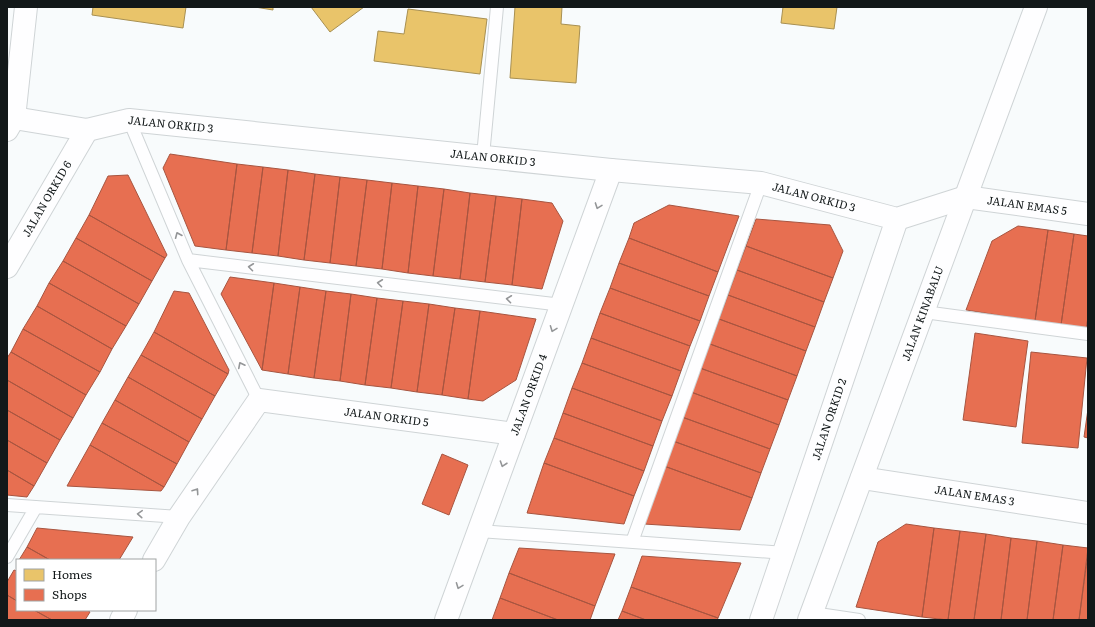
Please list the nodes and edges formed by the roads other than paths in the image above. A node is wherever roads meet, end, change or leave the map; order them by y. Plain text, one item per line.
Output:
1 (26, 7) edge
2 (497, 7) edge
3 (1036, 7) edge
4 (129, 120) junction
5 (11, 124) edge
6 (87, 130) junction
7 (483, 156) junction
8 (611, 170) junction
9 (761, 183) junction
10 (966, 197) junction
11 (1088, 214) edge
12 (897, 219) junction
13 (188, 260) junction
14 (7, 268) edge
15 (562, 305) junction
16 (924, 312) junction
17 (1088, 334) edge
18 (259, 400) junction
19 (514, 434) junction
20 (862, 478) junction
21 (7, 505) edge
22 (36, 507) junction
23 (1088, 513) edge
24 (178, 517) junction
25 (479, 531) junction
26 (632, 542) junction
27 (784, 552) junction
28 (7, 558) edge
29 (155, 559) edge
30 (126, 611) edge
31 (811, 616) edge
32 (121, 620) edge
33 (446, 620) edge
34 (761, 620) edge
35 (860, 620) edge

1 - 5 street
2 - 7 lane
3 - 10 street, JALAN KINABALU
4 - 6 street, JALAN ORKID 3
4 - 7 street, JALAN ORKID 3
13 -> 4 lane
5 - 6 street, JALAN ORKID 3
6 - 14 street, JALAN ORKID 6
7 - 8 street, JALAN ORKID 3
8 - 9 street, JALAN ORKID 3
8 -> 15 street, JALAN ORKID 4
9 - 12 street, JALAN ORKID 3
9 - 26 lane
10 - 11 street, JALAN EMAS 5
10 - 12 street
10 - 16 street, JALAN KINABALU
12 - 27 street, JALAN ORKID 2
15 -> 13 lane
18 -> 13 lane
15 -> 19 street, JALAN ORKID 4
16 - 17 lane
16 - 20 street, JALAN KINABALU
18 - 19 street, JALAN ORKID 5
24 -> 18 street
19 -> 25 street, JALAN ORKID 4
20 - 23 street, JALAN EMAS 3
20 - 31 street, JALAN KINABALU
21 - 22 lane
24 -> 22 lane
22 - 28 lane
24 - 29 street
25 - 26 lane
25 -> 33 street, JALAN ORKID 4
26 - 27 lane
27 - 34 street, JALAN ORKID 2
30 - 32 street
31 - 35 lane

